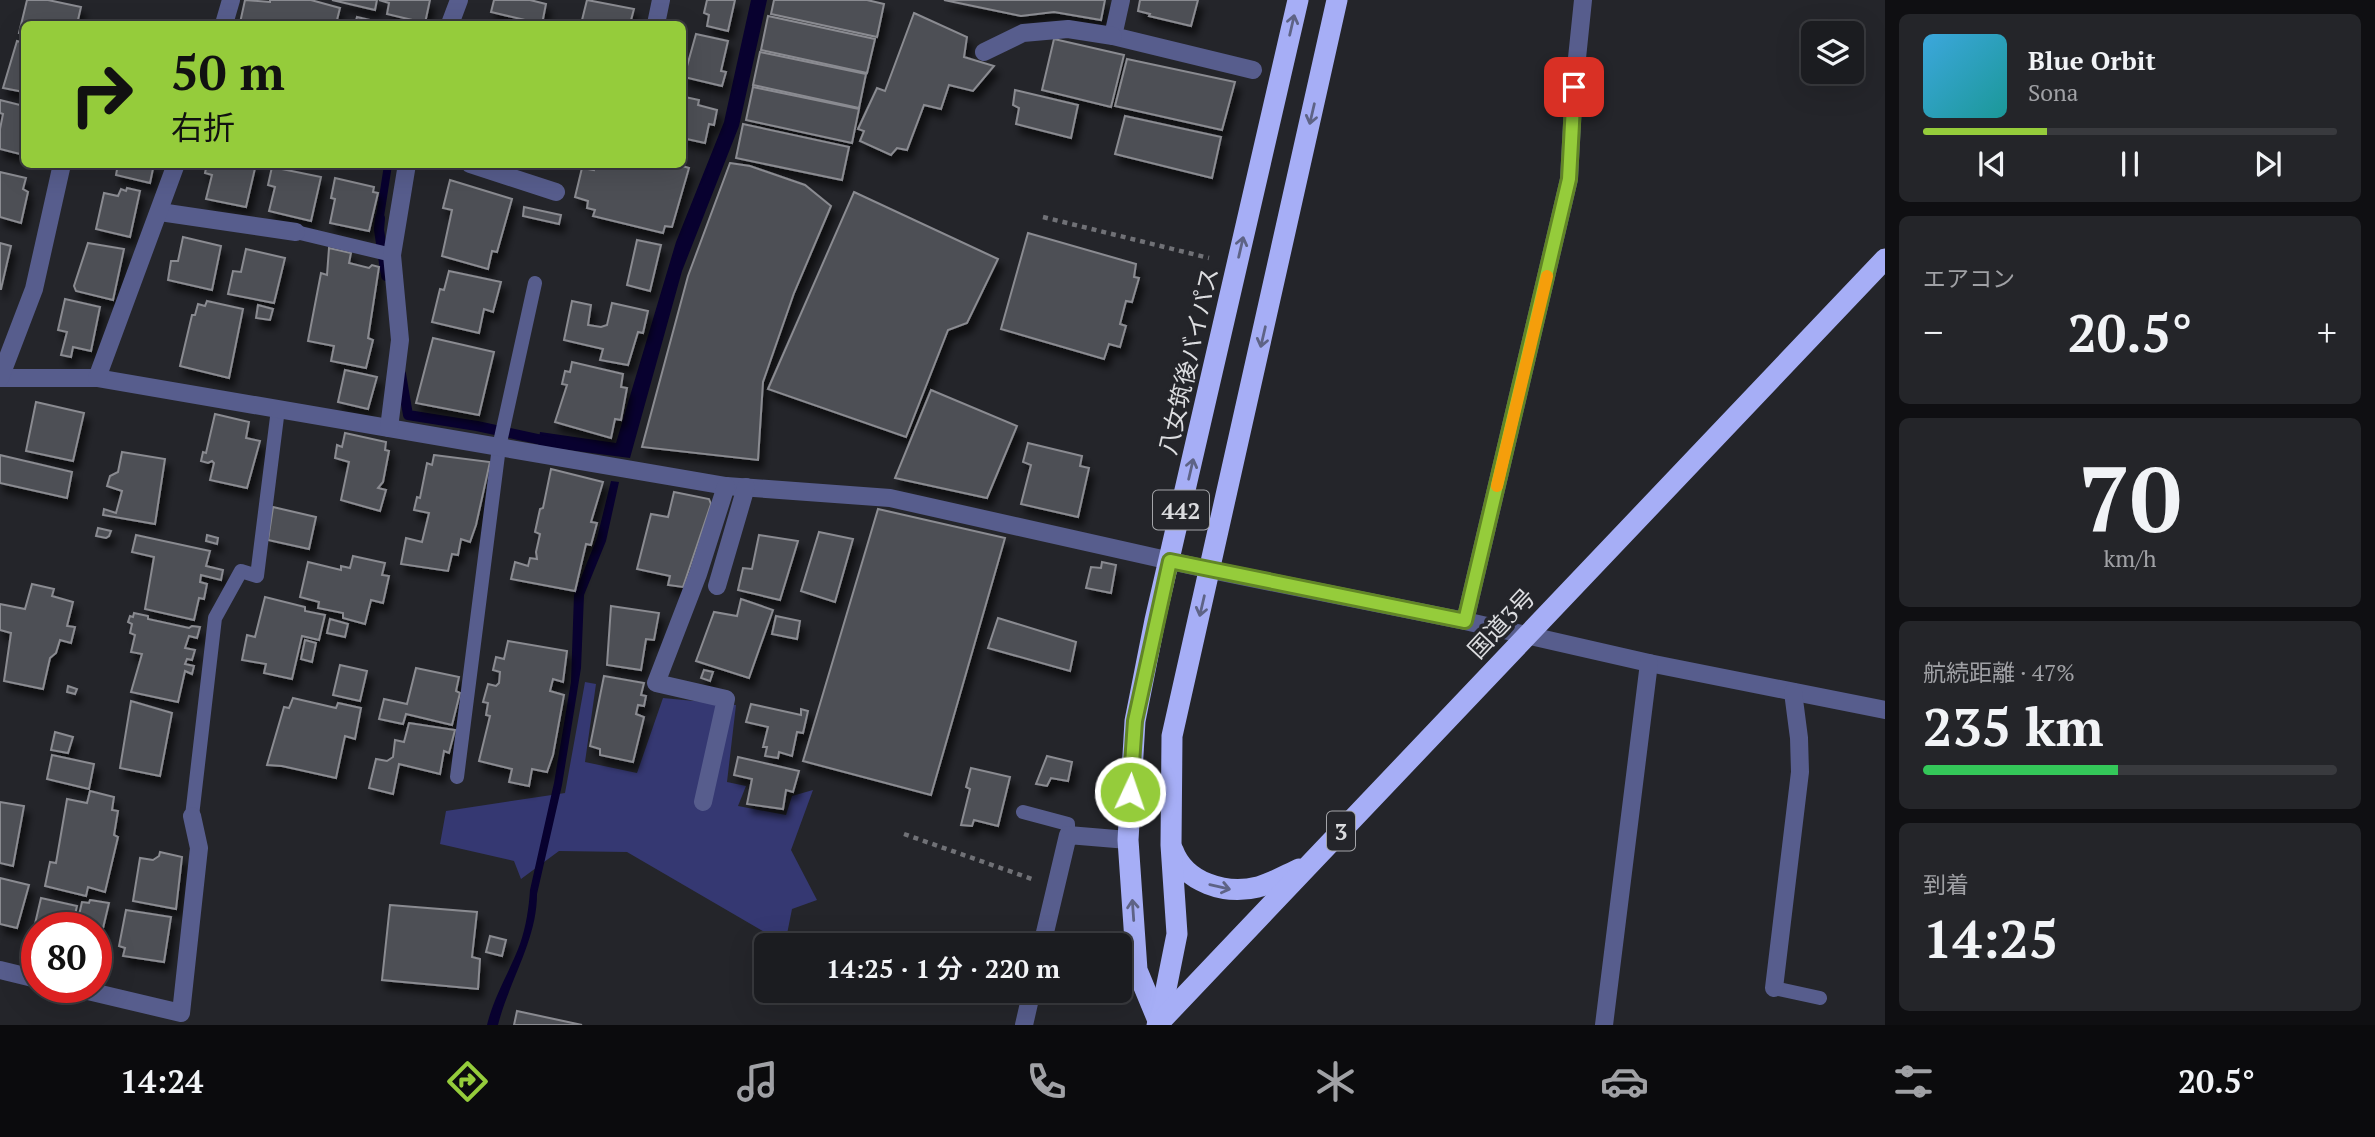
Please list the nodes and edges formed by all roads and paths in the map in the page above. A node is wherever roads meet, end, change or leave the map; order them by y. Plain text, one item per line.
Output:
1 (231, 0) edge
2 (459, 0) edge
3 (661, 0) edge
4 (1121, 0) edge
5 (1298, 0) edge
6 (1338, 0) edge
7 (1583, 0) edge
8 (225, 21) edge
9 (451, 21) edge
10 (657, 21) edge
11 (1113, 36) junction
12 (984, 52) dead end
13 (1252, 70) dead end
14 (61, 168) edge
15 (175, 168) edge
16 (406, 168) edge
17 (482, 168) edge
18 (556, 192) dead end
19 (160, 212) junction
20 (1043, 216) dead end
21 (296, 232) joint
22 (392, 255) junction
23 (1209, 258) dead end
24 (1885, 258) edge
25 (535, 283) dead end
26 (0, 378) edge
27 (97, 378) junction
28 (278, 409) junction
29 (389, 428) junction
30 (499, 447) junction
31 (726, 486) junction
32 (746, 487) junction
33 (1170, 561) junction
34 (1211, 570) junction
35 (717, 586) dead end
36 (1465, 621) junction
37 (1525, 636) junction
38 (1649, 663) junction
39 (1793, 691) junction
40 (1885, 710) edge
41 (457, 777) dead end
42 (703, 802) dead end
43 (1023, 812) dead end
44 (192, 816) joint
45 (904, 834) dead end
46 (1068, 835) junction
47 (1128, 840) junction
48 (1171, 845) junction
49 (1308, 865) junction
50 (1055, 887) junction
51 (1045, 933) edge
52 (0, 970) edge
53 (21, 975) edge
54 (1774, 988) joint
55 (1820, 998) dead end
56 (112, 1000) edge
57 (1029, 1003) edge
58 (170, 1018) edge
59 (1158, 1024) edge
60 (1024, 1025) edge
61 (1604, 1025) edge

1 - 8 street
2 - 9 street
3 - 10 street
4 - 11 street
33 -> 5 highway, 八女筑後バイパス / 442
6 -> 34 highway, 442
7 - 36 street
11 - 12 street
11 - 13 street
14 - 26 street
15 - 19 street
16 - 22 street
17 - 18 street
19 - 21 street
19 - 27 street
20 - 23 path
21 - 22 lane
22 - 29 street
24 - 37 highway, 国道3号 / 3
25 - 30 lane
26 - 27 street
27 - 28 street
28 - 29 street
28 - 44 lane
29 - 30 street
30 - 31 street
30 - 41 lane
31 - 32 street
31 - 42 street
32 - 33 street
32 - 35 street
33 - 34 street
33 - 47 highway, 八女筑後バイパス / 442
34 - 36 street
34 -> 48 highway, 442
36 - 37 street
37 - 38 street
37 - 49 highway, 国道3号 / 3
38 - 39 street
38 - 61 street
39 - 40 street
39 - 54 street
43 - 46 lane
44 - 58 street
45 - 50 path
46 - 47 street
46 - 50 street
59 -> 47 highway, 八女筑後バイパス / 442
48 -> 49 highway
48 - 59 highway, 442
49 - 59 highway, 国道3号 / 3
50 - 51 street
52 - 53 street
54 - 55 lane
56 - 58 street
57 - 60 street

